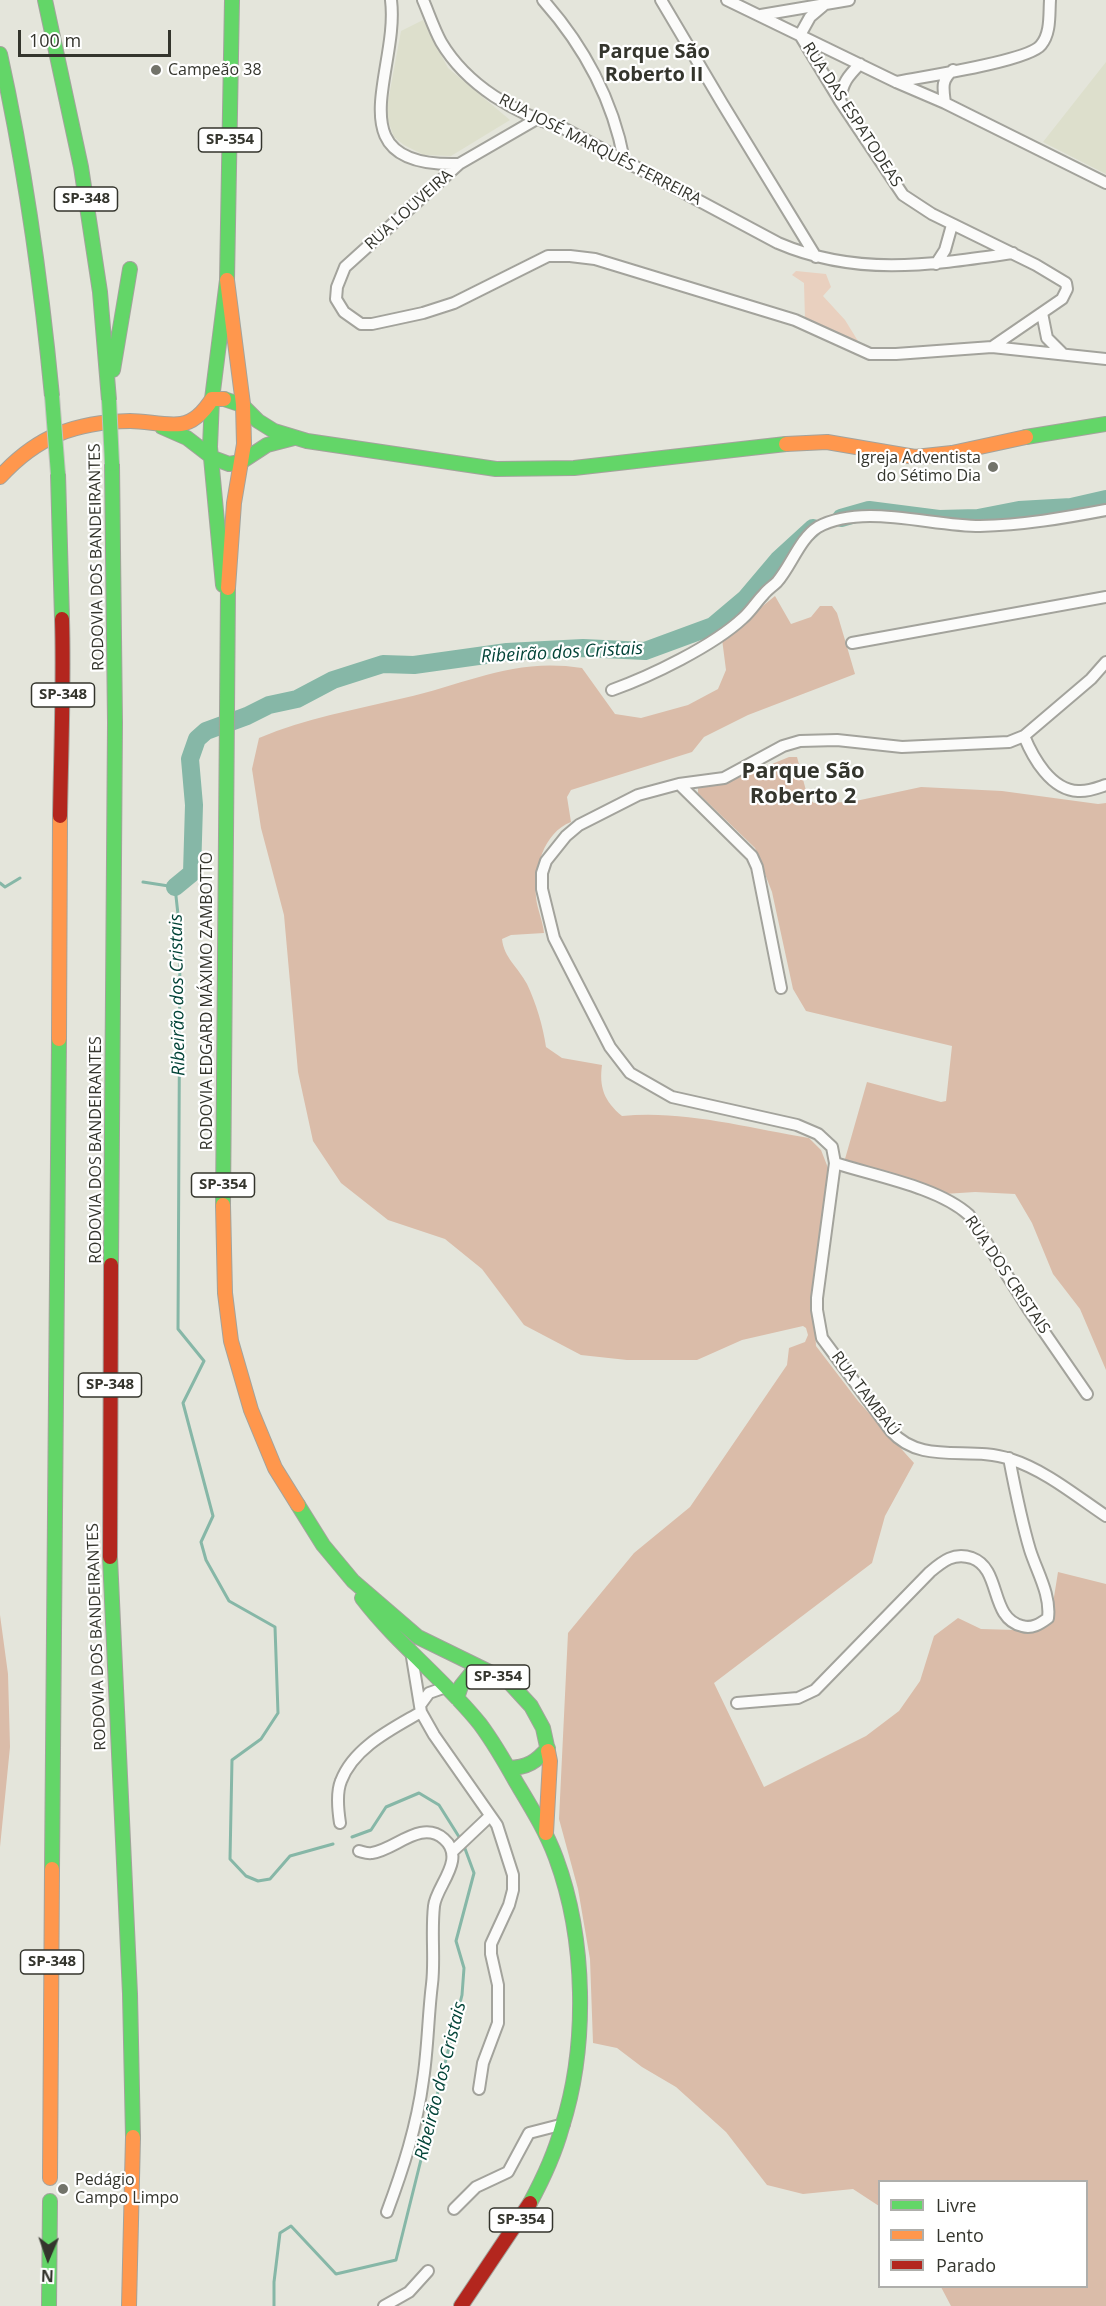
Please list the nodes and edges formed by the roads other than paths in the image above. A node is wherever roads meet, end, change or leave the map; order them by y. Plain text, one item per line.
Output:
1 (45, 0) edge
2 (232, 0) edge
3 (391, 0) edge
4 (423, 0) edge
5 (543, 0) edge
6 (661, 0) edge
7 (726, 0) edge
8 (849, 0) edge
9 (1050, 0) edge
10 (823, 6) junction
11 (761, 15) junction
12 (800, 35) junction
13 (0, 54) edge
14 (860, 64) junction
15 (953, 70) junction
16 (896, 82) junction
17 (840, 101) junction
18 (945, 103) junction
19 (535, 120) junction
20 (624, 160) junction
21 (459, 164) junction
22 (1106, 183) edge
23 (952, 225) junction
24 (1013, 254) junction
25 (816, 257) junction
26 (936, 264) junction
27 (130, 269) dead end
28 (227, 280) junction
29 (1042, 312) junction
30 (992, 347) junction
31 (1063, 354) junction
32 (1106, 359) edge
33 (108, 398) junction
34 (212, 399) junction
35 (243, 404) junction
36 (145, 422) junction
37 (1106, 424) edge
38 (294, 438) junction
39 (211, 458) junction
40 (242, 462) junction
41 (0, 477) edge
42 (1106, 510) edge
43 (1106, 597) edge
44 (227, 604) junction
45 (852, 643) dead end
46 (1106, 662) edge
47 (612, 690) dead end
48 (1024, 736) junction
49 (679, 784) junction
50 (1106, 785) edge
51 (781, 988) dead end
52 (835, 1164) junction
53 (1087, 1394) dead end
54 (1009, 1458) junction
55 (1106, 1516) edge
56 (353, 1581) junction
57 (411, 1650) junction
58 (477, 1666) junction
59 (446, 1688) junction
60 (457, 1698) junction
61 (737, 1703) dead end
62 (421, 1708) junction
63 (548, 1748) junction
64 (509, 1768) junction
65 (490, 1816) junction
66 (339, 1823) dead end
67 (546, 1833) junction
68 (359, 1851) dead end
69 (453, 1852) junction
70 (479, 2089) dead end
71 (564, 2124) junction
72 (50, 2178) dead end
73 (50, 2201) dead end
74 (454, 2209) dead end
75 (387, 2212) dead end
76 (428, 2271) dead end
77 (49, 2306) edge
78 (129, 2306) edge
79 (384, 2306) edge
80 (461, 2306) edge

1 - 33 main road, RODOVIA DOS BANDEIRANTES / SP-348
2 - 28 main road, RODOVIA EDGARD MÁXIMO ZAMBOTTO / SP-354
3 - 21 street
4 - 19 street, RUA JOSÉ MARQUÊS FERREIRA
5 - 20 street
6 - 25 street
7 - 11 street
8 - 10 street
9 - 15 street
10 - 11 street
10 - 12 street
11 - 12 street
12 - 14 street
12 - 17 street, RUA DAS ESPATODEAS
13 - 72 main road, SP-348, bridge
14 - 16 street
14 - 17 street
15 - 16 street
15 - 18 street
16 - 18 street
17 - 23 street, RUA DAS ESPATODEAS
18 - 22 street
19 - 20 street, RUA JOSÉ MARQUÊS FERREIRA
19 - 21 street, RUA LOUVEIRA
20 - 25 street, RUA JOSÉ MARQUÊS FERREIRA
21 - 30 street, RUA LOUVEIRA
23 - 24 street, RUA DAS ESPATODEAS
23 - 26 street
24 - 26 street, RUA JOSÉ MARQUÊS FERREIRA
24 - 29 street, RUA DAS ESPATODEAS
25 - 26 street, RUA JOSÉ MARQUÊS FERREIRA
27 - 33 main road
28 - 34 main road, RODOVIA EDGARD MÁXIMO ZAMBOTTO / SP-354
28 - 35 main road, RODOVIA EDGARD MÁXIMO ZAMBOTTO / SP-354
29 - 30 street, RUA DAS ESPATODEAS
29 - 31 street
30 - 31 street
31 - 32 street
33 - 78 main road, RODOVIA DOS BANDEIRANTES / SP-348, bridge
34 - 35 main road
34 - 36 main road
34 - 39 main road, RODOVIA EDGARD MÁXIMO ZAMBOTTO / SP-354
35 - 38 main road
35 - 40 main road, RODOVIA EDGARD MÁXIMO ZAMBOTTO / SP-354
36 - 39 main road
36 - 41 main road
37 - 38 main road
38 - 40 main road
39 - 40 main road
39 - 44 main road, RODOVIA EDGARD MÁXIMO ZAMBOTTO / SP-354
40 - 44 main road, RODOVIA EDGARD MÁXIMO ZAMBOTTO / SP-354
42 - 47 street
43 - 45 street
44 - 56 main road, RODOVIA EDGARD MÁXIMO ZAMBOTTO / SP-354
46 - 48 street
48 - 49 street
48 - 50 street
49 - 51 street
49 - 52 street
52 - 53 street, RUA DOS CRISTAIS
52 - 54 street, RUA TAMBAÚ
54 - 55 street, RUA TAMBAÚ
54 - 61 street
56 - 57 main road, RODOVIA EDGARD MÁXIMO ZAMBOTTO / SP-354
56 - 58 main road, RODOVIA EDGARD MÁXIMO ZAMBOTTO / SP-354
57 - 59 main road, RODOVIA EDGARD MÁXIMO ZAMBOTTO / SP-354
57 - 62 street
58 - 60 main road
58 - 63 main road, RODOVIA EDGARD MÁXIMO ZAMBOTTO / SP-354
59 - 60 main road, RODOVIA EDGARD MÁXIMO ZAMBOTTO / SP-354
59 - 62 street
60 - 64 main road, RODOVIA EDGARD MÁXIMO ZAMBOTTO / SP-354
62 - 65 street
62 - 66 street
63 - 64 main road
63 - 67 main road, RODOVIA EDGARD MÁXIMO ZAMBOTTO / SP-354
64 - 67 main road, RODOVIA EDGARD MÁXIMO ZAMBOTTO / SP-354
65 - 69 street
65 - 70 street
67 - 71 main road, RODOVIA EDGARD MÁXIMO ZAMBOTTO / SP-354
68 - 69 street
69 - 75 street
71 - 74 street
71 - 80 main road, RODOVIA EDGARD MÁXIMO ZAMBOTTO / SP-354
73 - 77 main road
76 - 79 street

